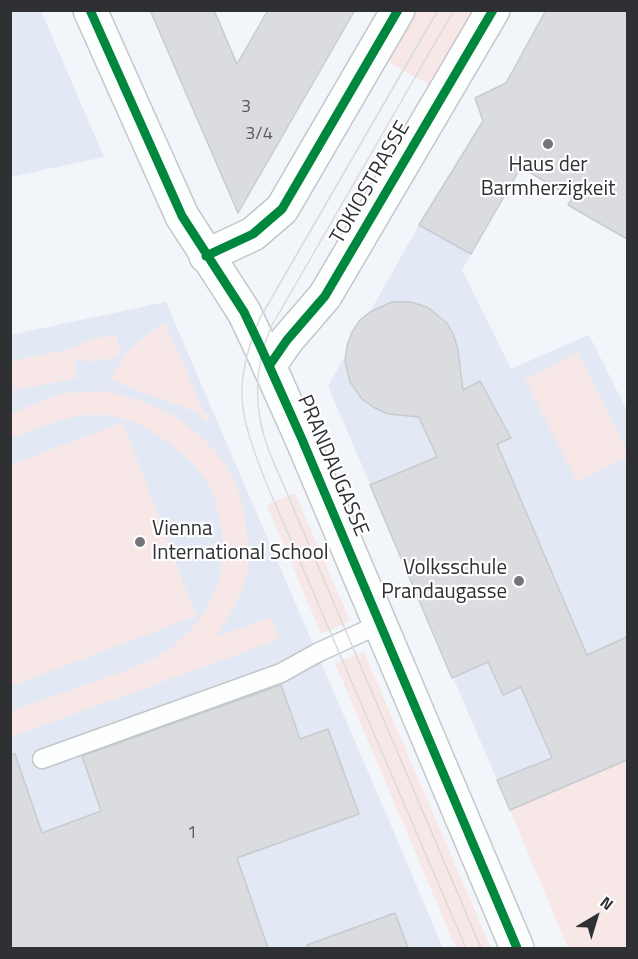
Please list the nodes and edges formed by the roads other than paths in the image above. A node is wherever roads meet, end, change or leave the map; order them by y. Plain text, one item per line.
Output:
1 (90, 10) edge
2 (398, 10) edge
3 (493, 10) edge
4 (206, 256) junction
5 (269, 366) junction
6 (380, 624) junction
7 (42, 759) dead end
8 (517, 948) edge

1 - 4 street, PRANDAUGASSE
2 - 4 street
3 - 5 street, TOKIOSTRASSE
4 - 5 street, PRANDAUGASSE
5 - 6 street, PRANDAUGASSE
6 - 7 lane
6 - 8 street, PRANDAUGASSE

